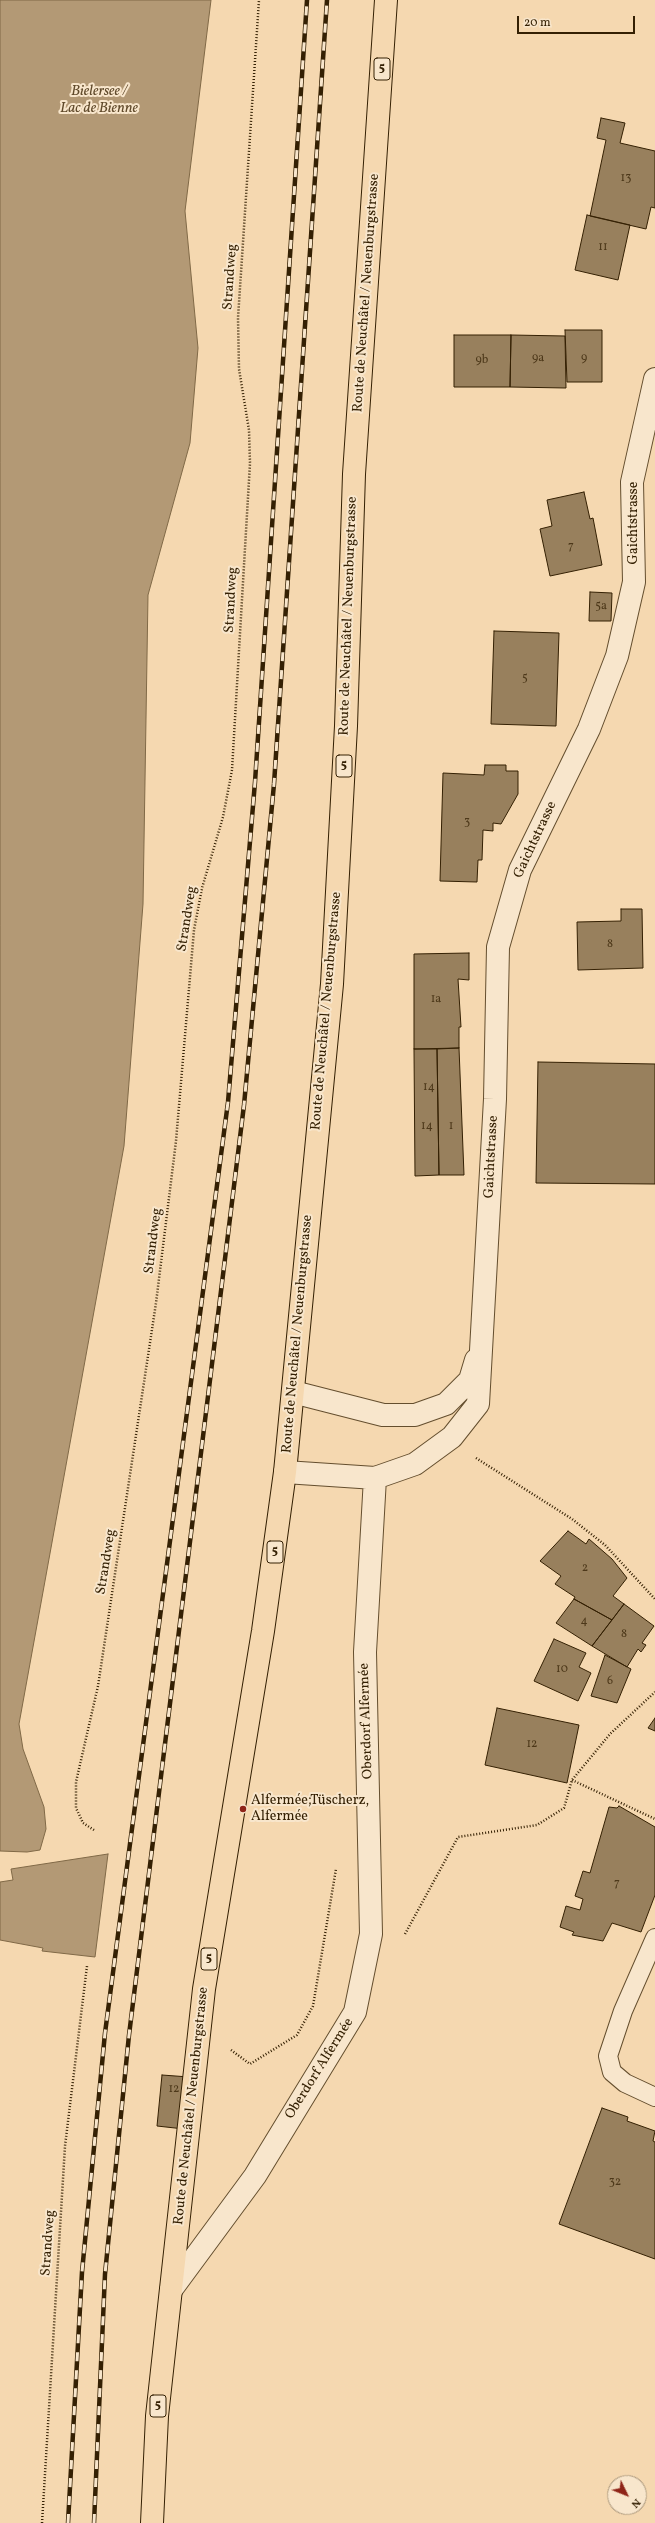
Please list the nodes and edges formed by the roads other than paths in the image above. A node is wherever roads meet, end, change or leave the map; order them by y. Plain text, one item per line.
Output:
1 (386, 0) edge
2 (655, 379) edge
3 (482, 1340) junction
4 (293, 1392) junction
5 (285, 1472) junction
6 (375, 1478) junction
7 (655, 1938) edge
8 (655, 2097) edge
9 (171, 2290) junction
10 (152, 2523) edge

1 - 4 main road, Route de Neuchâtel / Neuenburgstrasse / 5
2 - 3 street, Gaichtstrasse
3 - 4 street, Gaichtstrasse
3 - 6 street, Gaichtstrasse
4 - 5 main road, Route de Neuchâtel / Neuenburgstrasse / 5
5 - 6 street, Gaichtstrasse
5 - 9 main road, Route de Neuchâtel / Neuenburgstrasse / 5
6 - 9 street, Oberdorf Alfermée
7 - 8 lane
9 - 10 main road, Route de Neuchâtel / Neuenburgstrasse / 5

